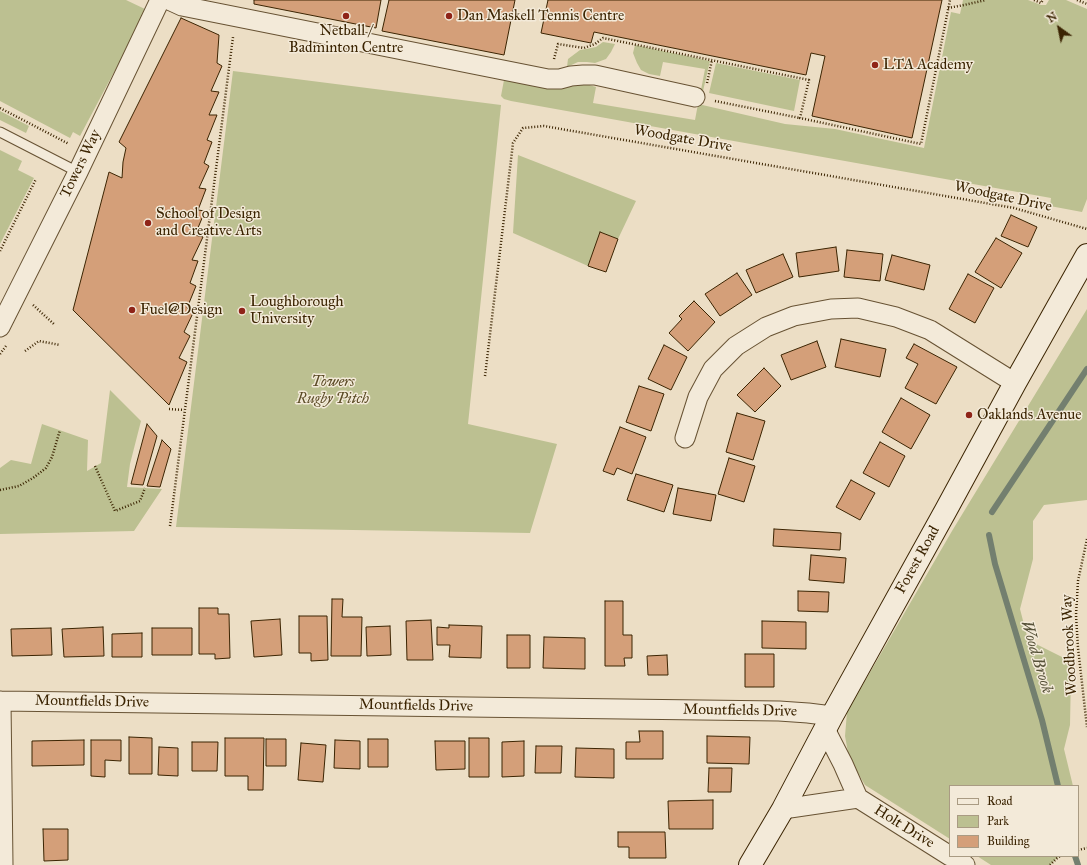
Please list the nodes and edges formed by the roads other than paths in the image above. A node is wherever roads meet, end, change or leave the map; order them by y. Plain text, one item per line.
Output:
1 (160, 0) edge
2 (169, 0) edge
3 (695, 97) road end
4 (0, 132) edge
5 (78, 172) junction
6 (1087, 255) edge
7 (0, 327) edge
8 (1015, 383) junction
9 (685, 438) dead end
10 (1, 701) edge
11 (828, 723) junction
12 (858, 798) junction
13 (783, 808) junction
14 (949, 855) edge
15 (952, 857) edge
16 (3, 865) edge
17 (750, 865) edge
18 (965, 865) edge

1 - 5 street, Towers Way
2 - 3 street
4 - 5 lane
5 - 7 street, Towers Way
6 - 8 street, Forest Road
8 - 9 street
8 - 11 street, Forest Road
10 - 11 street, Mountfields Drive
10 - 16 street
11 - 12 street, Holt Drive
11 - 13 street, Forest Road
12 - 13 street, Holt Drive
12 - 14 street, Holt Drive
13 - 17 street, Forest Road
15 - 18 street, Holt Drive

